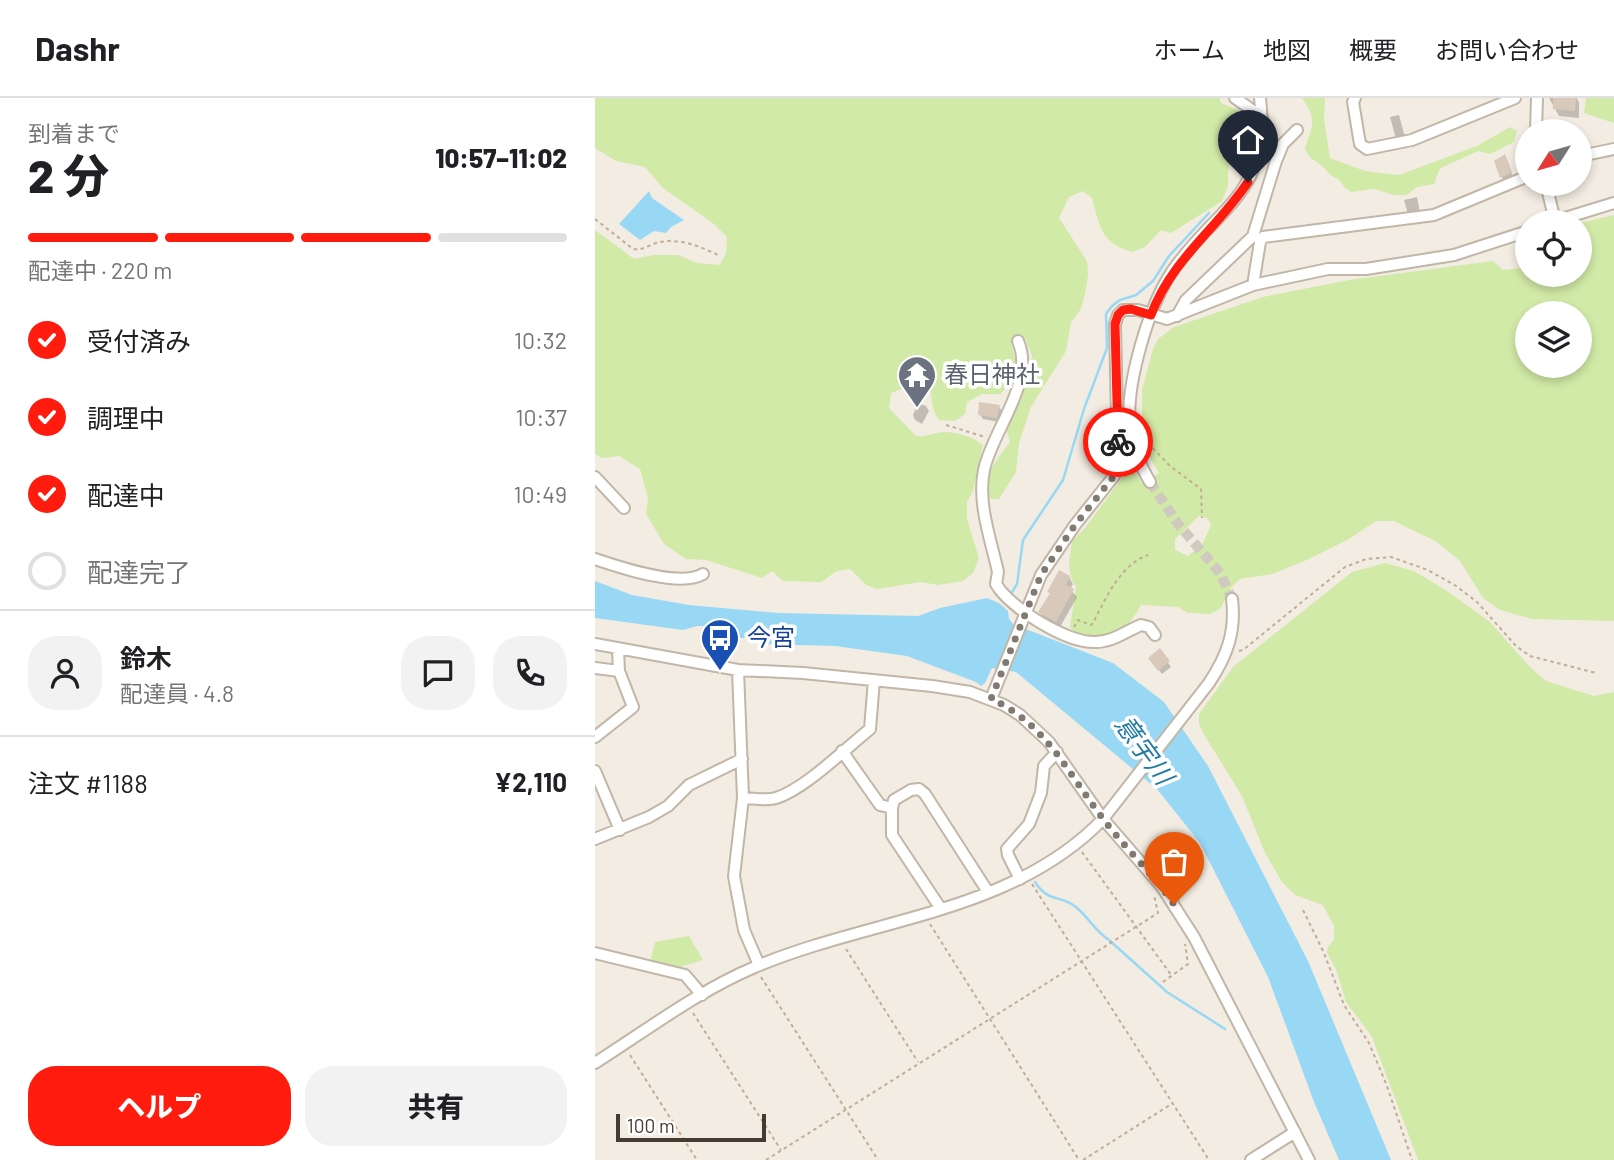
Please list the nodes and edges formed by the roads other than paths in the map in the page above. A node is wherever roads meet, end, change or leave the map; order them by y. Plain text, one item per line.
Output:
1 (1235, 98) edge
2 (1260, 98) edge
3 (1355, 98) edge
4 (1515, 98) edge
5 (1537, 98) edge
6 (1262, 117) junction
7 (1536, 119) edge
8 (1297, 130) dead end
9 (1614, 149) edge
10 (1593, 153) edge
11 (1515, 181) edge
12 (1614, 203) edge
13 (1592, 210) edge
14 (1515, 234) edge
15 (1258, 238) junction
16 (1253, 285) junction
17 (1151, 315) junction
18 (1177, 316) junction
19 (1018, 341) dead end
20 (595, 477) edge
21 (1150, 482) tunnel mouth
22 (624, 508) dead end
23 (595, 559) edge
24 (703, 574) dead end
25 (1232, 599) tunnel mouth
26 (1026, 615) junction
27 (1154, 635) dead end
28 (595, 644) edge
29 (618, 649) junction
30 (595, 668) edge
31 (739, 670) junction
32 (619, 671) junction
33 (874, 681) junction
34 (992, 696) junction
35 (595, 737) edge
36 (842, 751) junction
37 (1057, 752) junction
38 (742, 759) junction
39 (595, 772) edge
40 (743, 798) junction
41 (892, 808) junction
42 (1106, 816) junction
43 (621, 830) junction
44 (595, 839) edge
45 (1023, 878) junction
46 (988, 892) junction
47 (941, 909) junction
48 (595, 953) edge
49 (757, 966) junction
50 (702, 995) junction
51 (595, 1063) edge
52 (1295, 1132) junction
53 (1251, 1160) edge
54 (1309, 1160) edge

1 - 6 street
2 - 6 street
3 - 4 street
5 - 7 street
6 - 17 street
8 - 15 street
9 - 10 street
11 - 15 street
12 - 13 street
14 - 16 street
15 - 16 street
15 - 18 street
16 - 18 street
17 - 18 street
17 - 21 street
17 - 26 street
19 - 26 street
20 - 22 street
23 - 24 street
25 - 42 street
26 - 27 street
26 - 34 street
28 - 29 street
29 - 31 street
29 - 32 street
30 - 32 street
31 - 33 street
31 - 38 street
32 - 35 street
33 - 34 street
33 - 36 street
34 - 37 street
36 - 40 street
36 - 41 street
37 - 42 street
37 - 45 street
38 - 40 street
38 - 43 street
39 - 43 street
40 - 49 street
41 - 46 street
41 - 47 street
42 - 45 street
42 - 52 street
43 - 44 street
45 - 46 street
46 - 47 street
47 - 49 street
48 - 50 street
49 - 50 street
50 - 51 street
52 - 53 street
52 - 54 street

